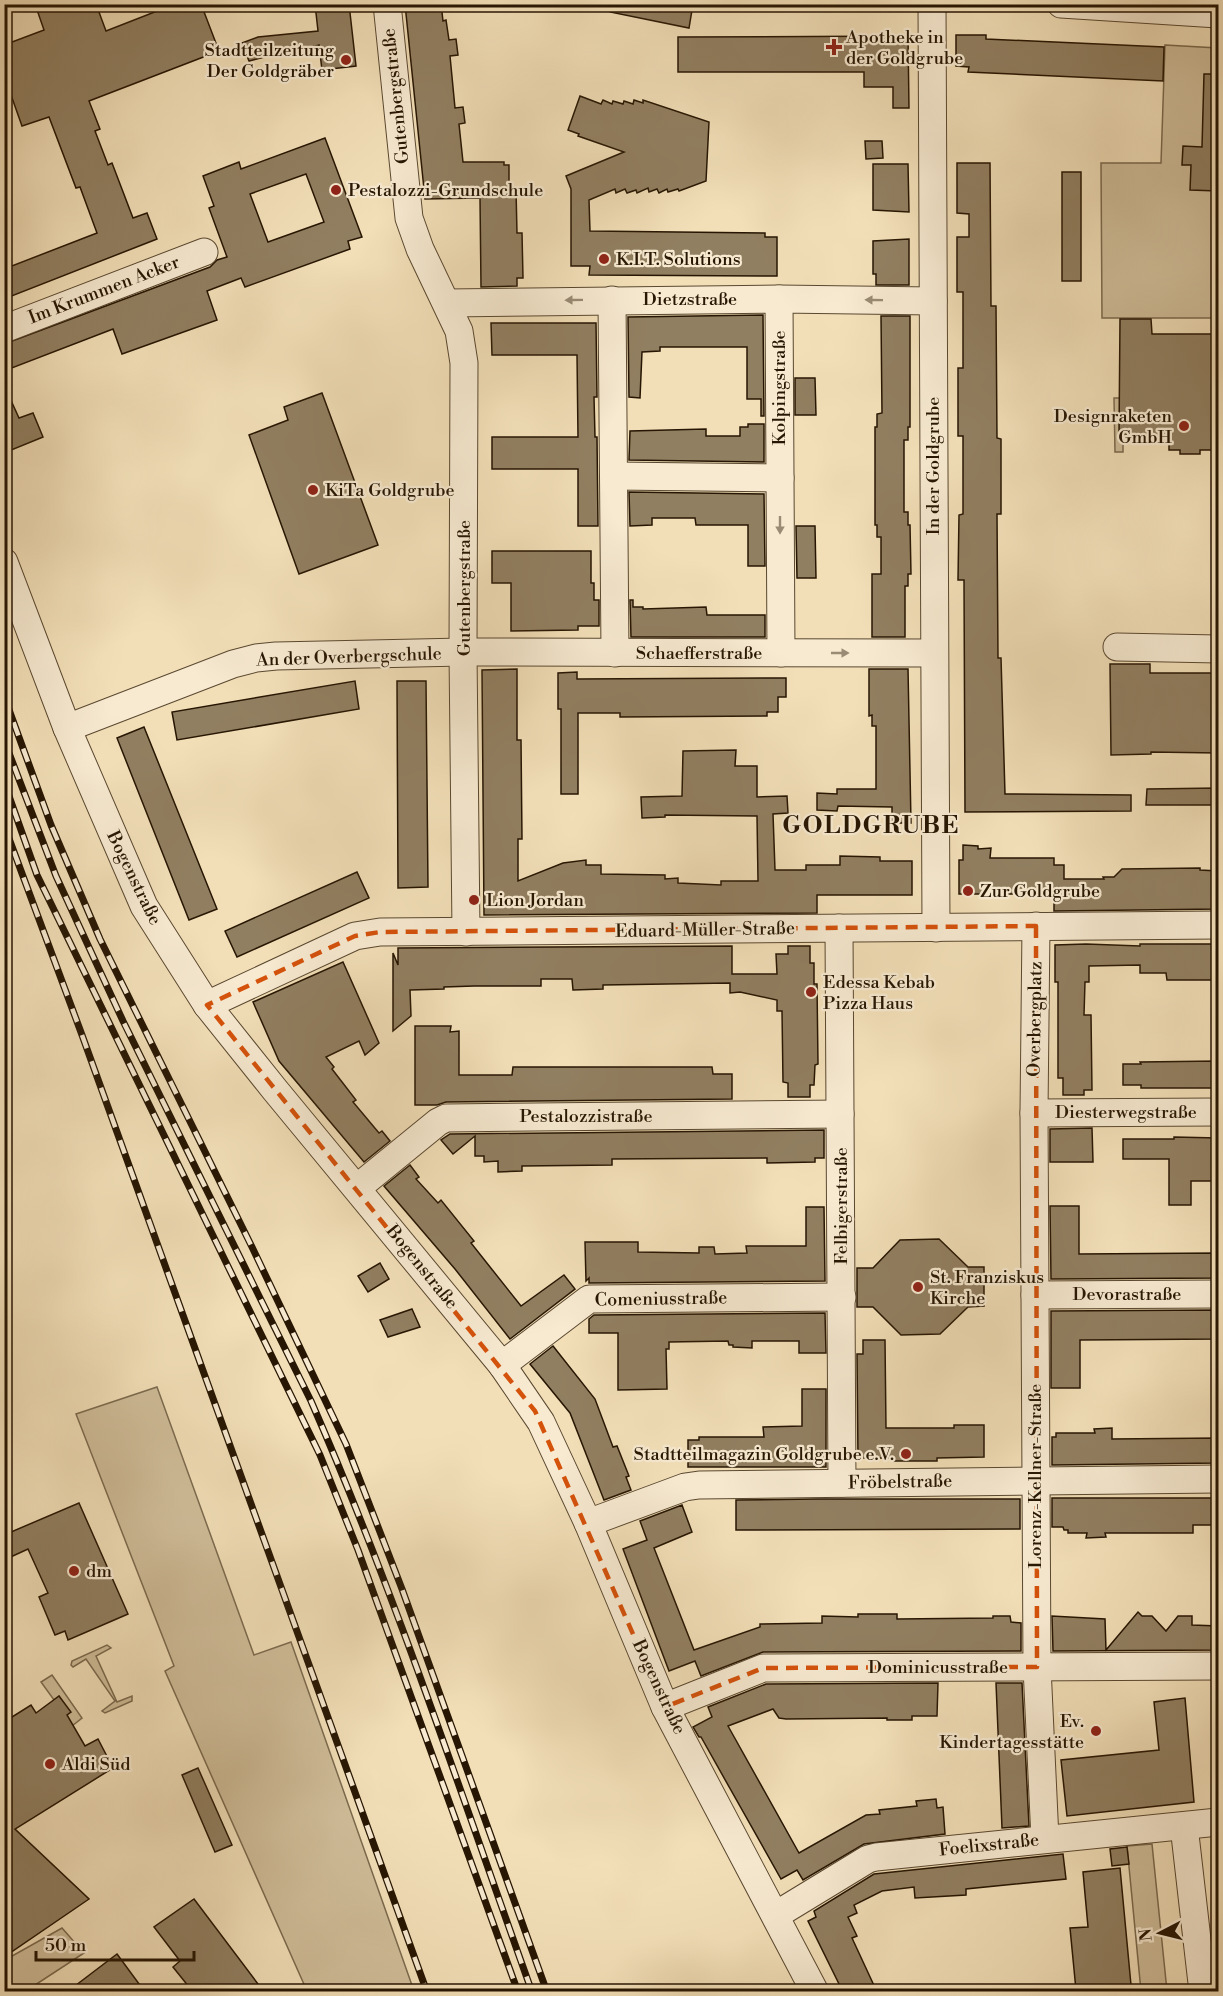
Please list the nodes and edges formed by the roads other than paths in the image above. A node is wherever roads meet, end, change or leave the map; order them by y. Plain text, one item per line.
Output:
1 (387, 4) edge
2 (932, 4) edge
3 (1061, 4) edge
4 (1218, 14) edge
5 (204, 252) dead end
6 (779, 299) junction
7 (612, 300) junction
8 (933, 301) junction
9 (447, 303) junction
10 (4, 329) edge
11 (614, 476) junction
12 (780, 478) junction
13 (4, 562) edge
14 (1117, 647) dead end
15 (1218, 649) edge
16 (463, 652) junction
17 (615, 653) junction
18 (781, 653) junction
19 (934, 653) junction
20 (67, 728) junction
21 (1036, 926) junction
22 (1218, 926) edge
23 (839, 928) junction
24 (936, 928) junction
25 (466, 932) junction
26 (207, 1005) junction
27 (1218, 1112) edge
28 (1034, 1113) junction
29 (840, 1114) junction
30 (357, 1188) junction
31 (1035, 1294) junction
32 (1218, 1294) edge
33 (842, 1297) junction
34 (502, 1365) junction
35 (1218, 1479) edge
36 (1035, 1480) junction
37 (842, 1483) junction
38 (588, 1523) junction
39 (1218, 1666) edge
40 (1037, 1667) junction
41 (665, 1707) junction
42 (1218, 1822) edge
43 (1184, 1826) junction
44 (1045, 1839) junction
45 (776, 1915) junction
46 (815, 1992) edge
47 (1203, 1992) edge

1 - 9 street, Gutenbergstraße
2 - 8 street, In der Goldgrube
3 - 4 street
5 - 10 street, Im Krummen Acker
6 - 7 street, Dietzstraße
8 -> 6 street, Dietzstraße
6 - 12 street, Kolpingstraße
7 -> 9 street, Dietzstraße
7 - 11 street
8 - 19 street, In der Goldgrube
9 - 16 street, Gutenbergstraße
11 - 12 street
11 - 17 street
12 -> 18 street, Kolpingstraße
13 - 20 street, Bogenstraße
14 - 15 street
16 - 17 street, Schaefferstraße
16 - 20 street, An der Overbergschule
16 - 25 street, Gutenbergstraße
17 - 18 street, Schaefferstraße
18 -> 19 street, Schaefferstraße
19 - 24 street, In der Goldgrube
20 - 26 street, Bogenstraße
21 - 22 street, Eduard-Müller-Straße
21 - 24 street, Eduard-Müller-Straße
21 - 28 street, Overbergplatz
23 - 24 street, Eduard-Müller-Straße
23 - 25 street, Eduard-Müller-Straße
23 - 29 street, Felbigerstraße
25 - 26 street, Eduard-Müller-Straße
26 - 30 street, Bogenstraße
27 - 28 street, Diesterwegstraße
28 - 31 street, Lorenz-Kellner-Straße
29 - 30 street, Pestalozzistraße
29 - 33 street, Felbigerstraße
30 - 34 street, Bogenstraße
31 - 32 street, Devorastraße
31 - 36 street, Lorenz-Kellner-Straße
33 - 34 street, Comeniusstraße
33 - 37 street, Felbigerstraße
34 - 38 street, Bogenstraße
35 - 36 street, Fröbelstraße
36 - 37 street, Fröbelstraße
36 - 40 street, Lorenz-Kellner-Straße
37 - 38 street, Fröbelstraße
38 - 41 street, Bogenstraße
39 - 40 street, Dominicusstraße
40 - 41 street, Dominicusstraße
40 - 44 street, Lorenz-Kellner-Straße
41 - 45 street, Bogenstraße
42 - 43 street, Foelixstraße
43 - 44 street, Foelixstraße
43 - 47 street
44 - 45 street, Foelixstraße
45 - 46 street, Bogenstraße

